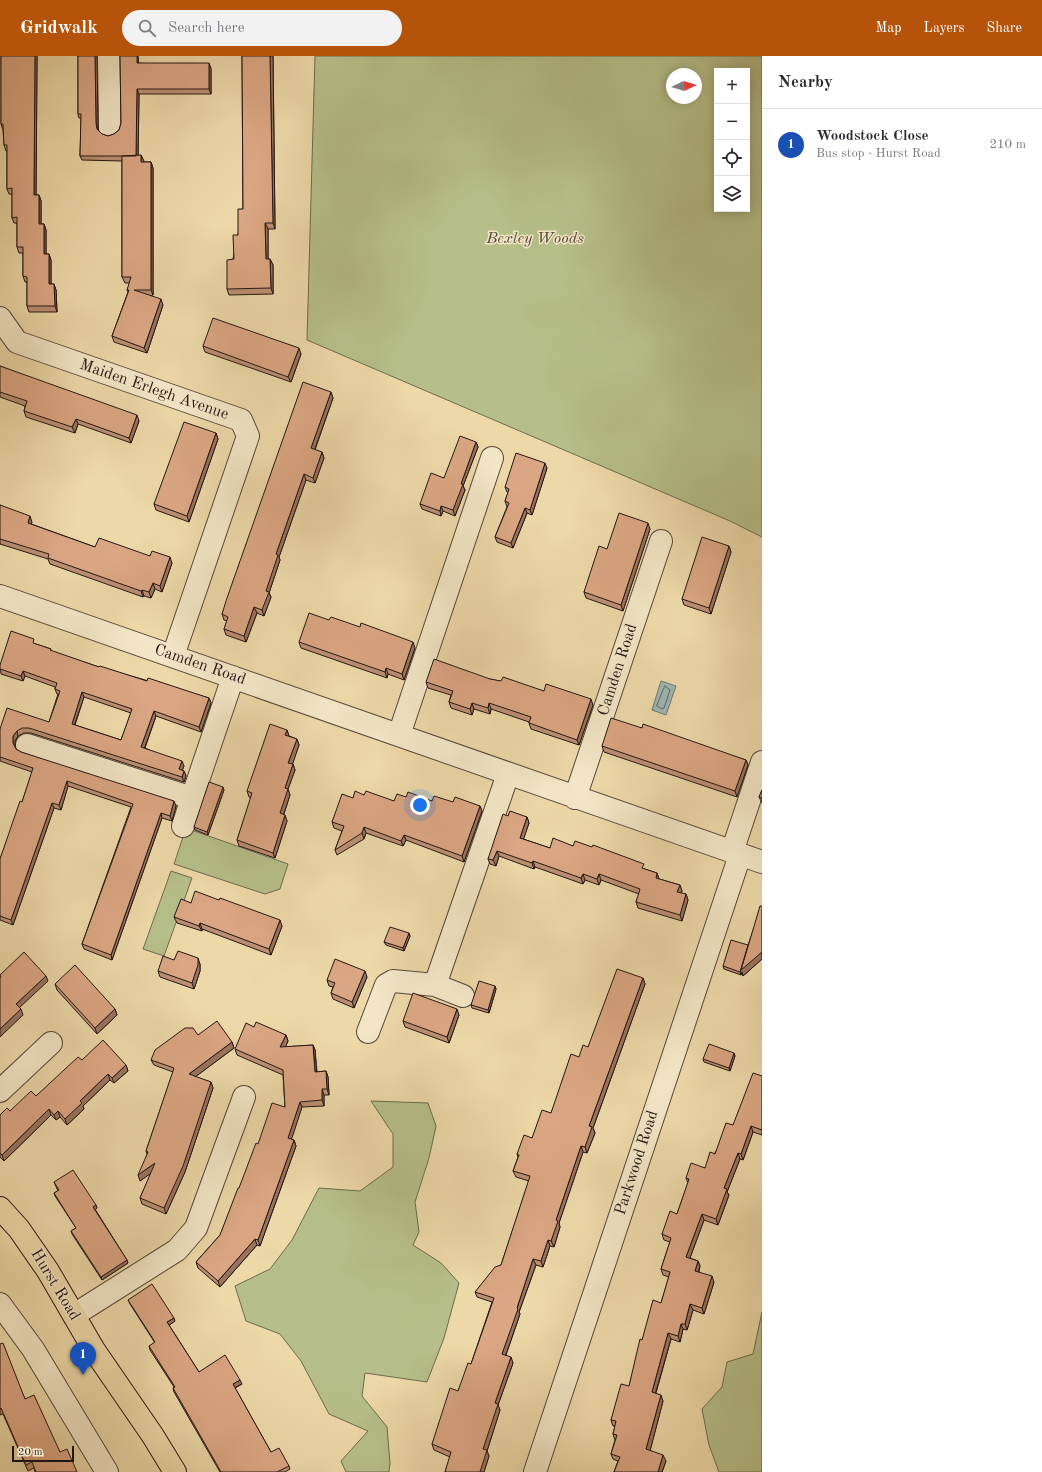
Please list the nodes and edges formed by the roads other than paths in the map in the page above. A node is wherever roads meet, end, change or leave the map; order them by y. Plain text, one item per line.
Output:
1 (109, 56) edge
2 (110, 128) dead end
3 (0, 318) edge
4 (492, 458) dead end
5 (661, 541) dead end
6 (0, 596) edge
7 (173, 656) junction
8 (233, 676) junction
9 (399, 735) junction
10 (27, 745) dead end
11 (762, 762) edge
12 (508, 774) junction
13 (192, 798) junction
14 (575, 798) junction
15 (183, 826) dead end
16 (736, 853) junction
17 (762, 862) edge
18 (435, 985) junction
19 (463, 996) dead end
20 (368, 1032) dead end
21 (51, 1043) dead end
22 (0, 1091) edge
23 (244, 1097) dead end
24 (0, 1208) edge
25 (0, 1304) edge
26 (74, 1316) junction
27 (168, 1470) edge
28 (107, 1472) edge
29 (535, 1472) edge

1 - 2 street
3 - 7 street, Maiden Erlegh Avenue
4 - 9 street
5 - 14 street, Camden Road
6 - 7 street, Camden Road
7 - 8 street, Camden Road
8 - 9 street, Camden Road
8 - 13 street
9 - 12 street, Camden Road
10 - 13 street
11 - 16 street, Parkwood Road
12 - 14 street, Camden Road
12 - 18 street
13 - 15 street
14 - 16 street, Camden Road
16 - 17 street, Camden Road
16 - 29 street, Parkwood Road
18 - 19 street
18 - 20 street
21 - 22 street
23 - 26 street
24 - 26 main road, Hurst Road
25 - 28 street
26 - 27 main road, Hurst Road

